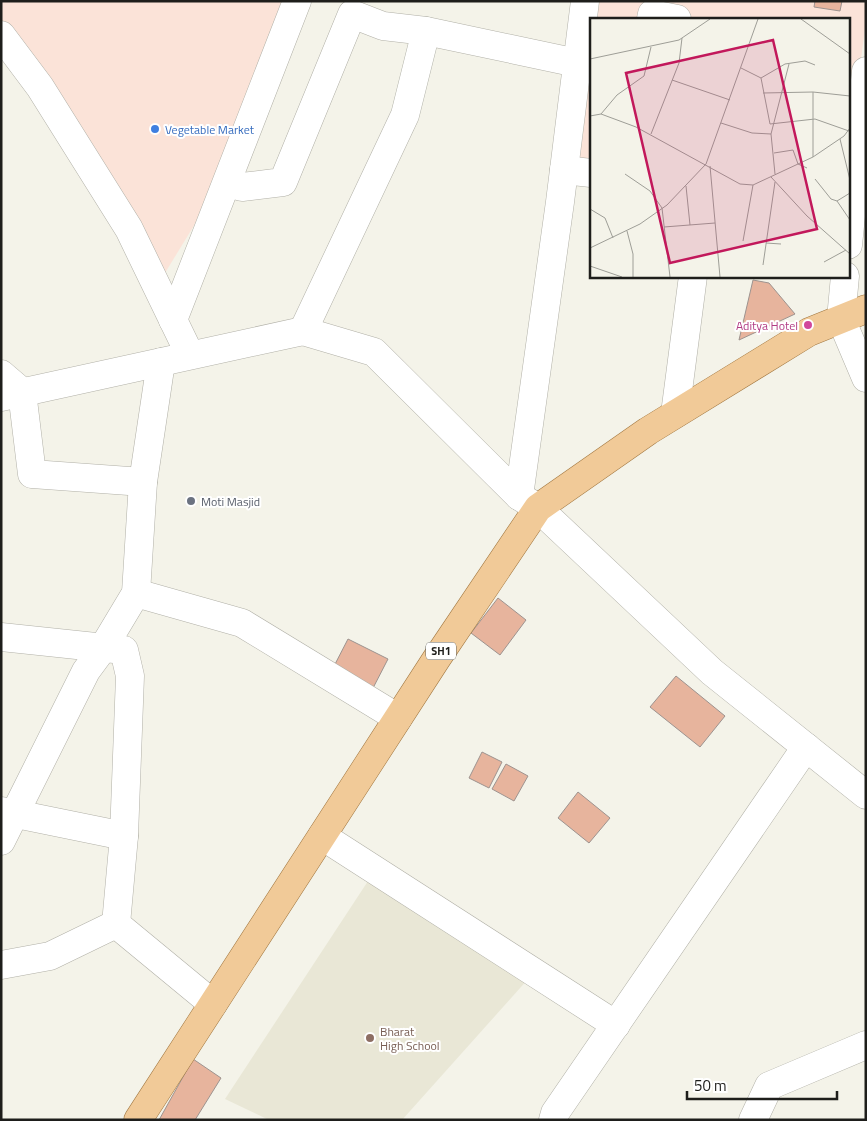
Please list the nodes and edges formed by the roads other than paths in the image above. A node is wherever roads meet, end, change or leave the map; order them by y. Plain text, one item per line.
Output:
1 (297, 1) edge
2 (585, 1) edge
3 (651, 18) edge
4 (672, 18) edge
5 (426, 31) junction
6 (1, 36) edge
7 (584, 64) edge
8 (866, 71) edge
9 (859, 109) edge
10 (564, 170) junction
11 (590, 173) edge
12 (226, 183) junction
13 (850, 208) edge
14 (693, 278) edge
15 (845, 278) edge
16 (866, 309) edge
17 (841, 319) junction
18 (173, 320) junction
19 (303, 331) junction
20 (190, 355) junction
21 (161, 362) junction
22 (1, 374) edge
23 (866, 378) edge
24 (12, 395) edge
25 (675, 414) junction
26 (144, 482) junction
27 (529, 502) junction
28 (136, 593) junction
29 (1, 637) edge
30 (103, 648) junction
31 (398, 718) junction
32 (806, 747) junction
33 (866, 795) edge
34 (8, 813) edge
35 (124, 836) junction
36 (322, 836) junction
37 (1, 841) edge
38 (116, 924) junction
39 (1, 964) edge
40 (213, 1004) junction
41 (616, 1025) junction
42 (866, 1044) edge
43 (138, 1120) edge
44 (553, 1120) edge
45 (753, 1120) edge

1 - 12 street
2 - 7 street
3 - 4 street
5 - 7 street
5 - 12 street
5 - 19 street
6 - 18 street
7 - 10 street
8 - 9 street
9 - 13 street
10 - 11 street
10 - 27 street
12 - 18 street
14 - 25 street
15 - 17 street
16 - 17 main road, SH1
17 - 23 street
17 - 25 main road, SH1
18 - 20 street
19 - 20 street
19 - 27 street
20 - 21 street
21 - 24 street
21 - 26 street
22 - 24 street
24 - 26 street
25 - 27 main road, SH1
26 - 28 street
27 - 31 main road, SH1
27 - 32 street
28 - 30 street
28 - 31 street
29 - 30 street
30 - 34 street
30 - 35 street
31 - 36 main road, SH1
32 - 33 street
32 - 41 street
34 - 35 street
34 - 37 street
35 - 38 street
36 - 40 main road, SH1
36 - 41 street
38 - 39 street
38 - 40 street
40 - 43 main road, SH1
41 - 44 street
42 - 45 street

